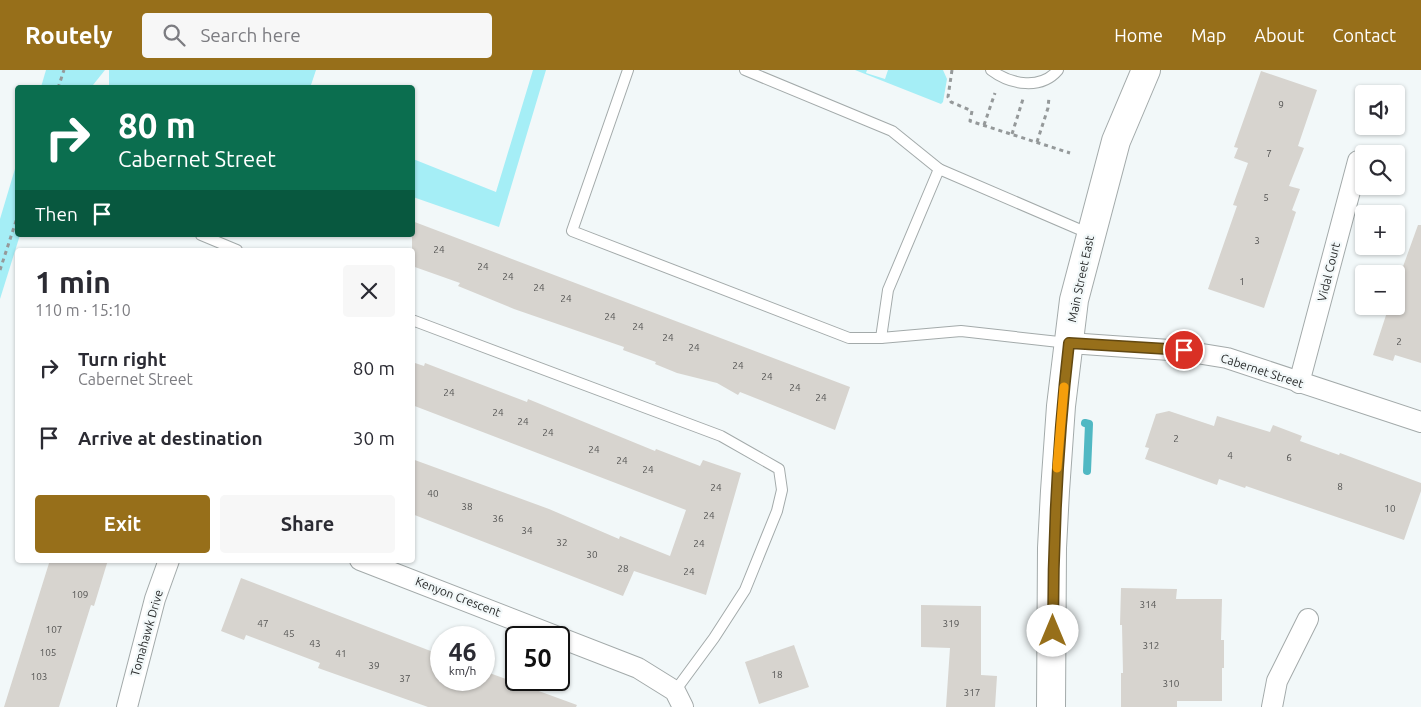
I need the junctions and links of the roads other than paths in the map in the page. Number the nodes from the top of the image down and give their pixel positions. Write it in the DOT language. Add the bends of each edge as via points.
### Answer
graph roads {
  1 [pos="628,70"];
  2 [pos="745,70"];
  3 [pos="992,70"];
  4 [pos="1058,70"];
  5 [pos="1146,70"];
  6 [pos="939,169"];
  7 [pos="1355,172"];
  8 [pos="1090,234"];
  9 [pos="206,237"];
  10 [pos="232,248"];
  11 [pos="415,321"];
  12 [pos="881,338"];
  13 [pos="1069,343"];
  14 [pos="1300,383"];
  15 [pos="1421,422"];
  16 [pos="168,563"];
  17 [pos="368,563"];
  18 [pos="1308,619"];
  19 [pos="679,699"];
  20 [pos="127,707"];
  21 [pos="1051,707"];
  22 [pos="1272,707"];
  1 -- 12 [label="lane" via="572,231 849,338"];
  2 -- 6 [label="lane" via="892,131"];
  3 -- 4 [label="lane" via="1001,77 1024,84 1050,79"];
  5 -- 8 [label="main road, Main Street East" via="1116,141"];
  6 -- 8 [label="lane"];
  6 -- 12 [label="lane" via="888,290"];
  7 -- 14 [label="street, Vidal Court"];
  8 -- 13 [label="main road, Main Street East" via="1074,300"];
  9 -- 10 [label="lane"];
  11 -- 19 [label="lane" via="721,436 779,469 782,490 777,511 745,590"];
  12 -- 13 [label="lane" via="960,331"];
  13 -- 14 [label="street, Cabernet Street" via="1184,350 1227,358"];
  13 -- 21 [label="main road, Main Street East" via="1053,529"];
  14 -- 15 [label="street, Cabernet Street"];
  16 -- 20 [label="street, Tomahawk Drive" via="155,599"];
  17 -- 19 [label="street, Kenyon Crescent" via="638,668"];
  18 -- 22 [label="street" via="1277,681"];
}
